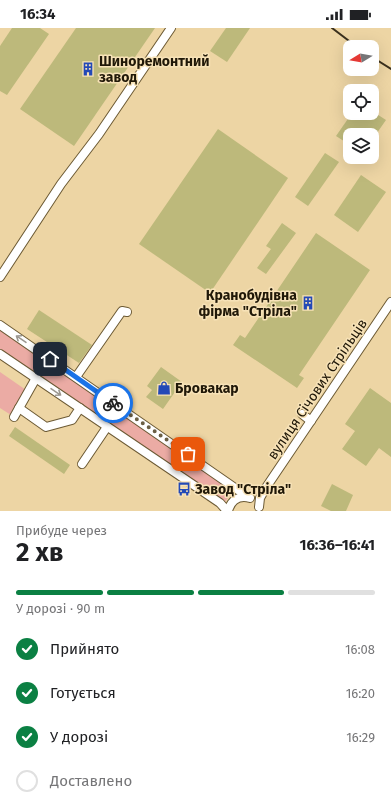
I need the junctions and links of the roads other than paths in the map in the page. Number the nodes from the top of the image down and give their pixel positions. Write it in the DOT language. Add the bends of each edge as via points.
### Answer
graph roads {
  1 [pos="171,28"];
  2 [pos="0,277"];
  3 [pos="391,302"];
  4 [pos="127,312"];
  5 [pos="0,325"];
  6 [pos="0,354"];
  7 [pos="76,377"];
  8 [pos="36,378"];
  9 [pos="19,408"];
  10 [pos="80,408"];
  11 [pos="302,414"];
  12 [pos="14,417"];
  13 [pos="311,422"];
  14 [pos="107,427"];
  15 [pos="82,464"];
  16 [pos="265,490"];
  17 [pos="246,496"];
  18 [pos="217,502"];
  19 [pos="259,509"];
  20 [pos="222,511"];
  21 [pos="228,511"];
  1 -- 2 [label="street" via="99,134 61,184"];
  3 -- 13 [label="street, вулиця Січових Стрільців"];
  4 -- 7 [label="street" via="122,311"];
  7 -- 5 [label="street, one-way"];
  6 -- 8 [label="street"];
  7 -- 17 [label="street"];
  8 -- 9 [label="street"];
  8 -- 10 [label="street, one-way"];
  9 -- 10 [label="street" via="46,427 72,420"];
  9 -- 12 [label="street"];
  10 -- 14 [label="street"];
  11 -- 13 [label="street"];
  13 -- 16 [label="street, вулиця Січових Стрільців"];
  14 -- 15 [label="street"];
  14 -- 18 [label="street"];
  16 -- 17 [label="street"];
  16 -- 19 [label="street, вулиця Січових Стрільців" via="260,498"];
  17 -- 19 [label="street" via="256,503"];
  17 -- 21 [label="street" via="235,499"];
  18 -- 20 [label="street"];
  18 -- 21 [label="street"];
}
